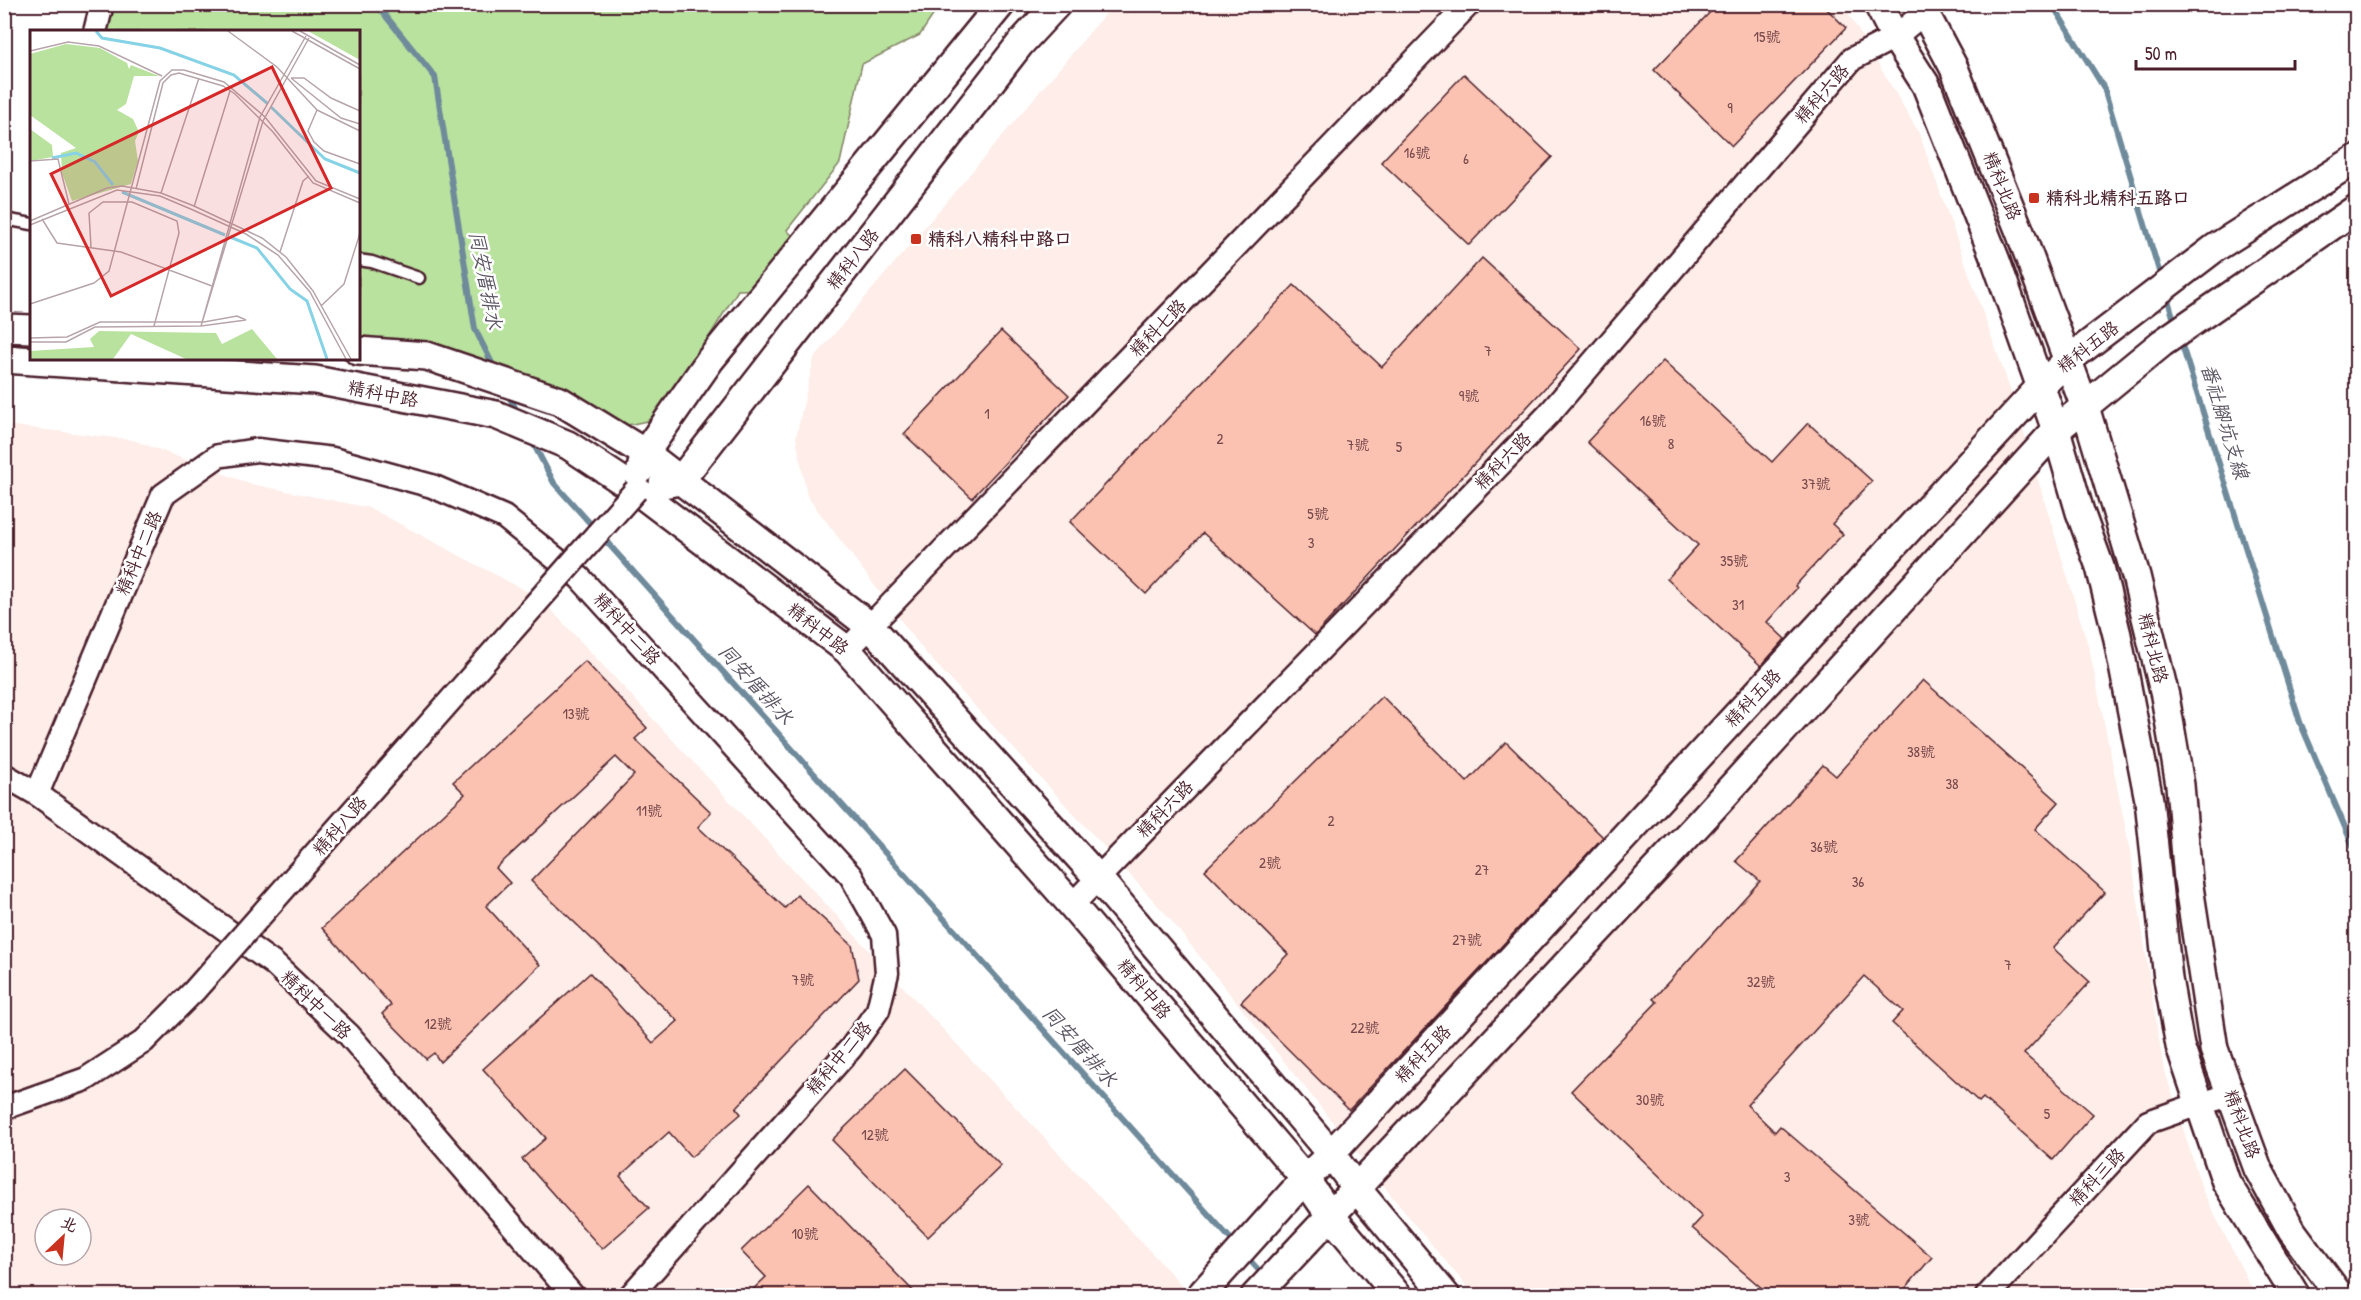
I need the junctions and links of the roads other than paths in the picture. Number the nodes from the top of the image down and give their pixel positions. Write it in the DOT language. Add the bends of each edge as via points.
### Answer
graph roads {
  1 [pos="102,4"];
  2 [pos="1001,4"];
  3 [pos="1056,4"];
  4 [pos="1469,4"];
  5 [pos="1878,4"];
  6 [pos="1923,8"];
  7 [pos="96,30"];
  8 [pos="1895,37"];
  9 [pos="2356,159"];
  10 [pos="2356,209"];
  11 [pos="4,219"];
  12 [pos="30,224"];
  13 [pos="360,260"];
  14 [pos="419,278"];
  15 [pos="4,328"];
  16 [pos="30,329"];
  17 [pos="360,351"];
  18 [pos="4,359"];
  19 [pos="2068,360"];
  20 [pos="2042,386"];
  21 [pos="2085,407"];
  22 [pos="2056,430"];
  23 [pos="645,453"];
  24 [pos="680,481"];
  25 [pos="636,490"];
  26 [pos="871,627"];
  27 [pos="847,650"];
  28 [pos="4,775"];
  29 [pos="37,794"];
  30 [pos="1098,878"];
  31 [pos="1072,905"];
  32 [pos="2231,1095"];
  33 [pos="2199,1104"];
  34 [pos="4,1108"];
  35 [pos="1331,1154"];
  36 [pos="1305,1179"];
  37 [pos="1357,1189"];
  38 [pos="1330,1215"];
  39 [pos="573,1296"];
  40 [pos="630,1296"];
  41 [pos="1200,1296"];
  42 [pos="1255,1296"];
  43 [pos="1398,1296"];
  44 [pos="1446,1296"];
  45 [pos="1987,1296"];
  46 [pos="2296,1296"];
  47 [pos="2340,1296"];
  1 -- 7 [label="street"];
  2 -- 23 [label="street, 精科八路" via="710,360"];
  3 -- 24 [label="street, 精科八路" via="1020,44"];
  4 -- 26 [label="street, 精科七路"];
  5 -- 8 [label="street, 精科北路"];
  6 -- 8 [label="street, 精科六路"];
  6 -- 19 [label="street, 精科北路" via="1954,68"];
  8 -- 20 [label="street, 精科北路" via="1926,85"];
  8 -- 30 [label="street, 精科六路" via="1852,59 1548,415"];
  9 -- 19 [label="street, 精科五路" via="2215,248"];
  10 -- 21 [label="street" via="2162,343"];
  11 -- 12 [label="lane"];
  13 -- 14 [label="lane"];
  15 -- 16 [label="street"];
  17 -- 23 [label="street, 精科中路" via="427,356 560,401"];
  18 -- 25 [label="street, 精科中路" via="315,380 496,415 568,445"];
  19 -- 20 [label="street, 精科五路"];
  19 -- 21 [label="street, 精科北路"];
  20 -- 22 [label="street, 精科北路"];
  20 -- 35 [label="street, 精科五路"];
  21 -- 22 [label="street"];
  21 -- 32 [label="street, 精科北路" via="2136,576 2165,696 2214,1049"];
  22 -- 33 [label="street, 精科北路" via="2100,567 2117,635 2149,800 2168,979 2180,1046"];
  22 -- 37 [label="street" via="1700,822"];
  23 -- 24 [label="street, 精科中路"];
  23 -- 25 [label="street, 精科八路"];
  24 -- 25 [label="street"];
  24 -- 26 [label="street, 精科中路"];
  25 -- 27 [label="street, 精科中路"];
  25 -- 34 [label="street, 精科八路, bridge" via="194,991 143,1042 86,1079"];
  26 -- 27 [label="street, 精科七路"];
  26 -- 30 [label="street, 精科中路"];
  27 -- 31 [label="street, 精科中路"];
  28 -- 29 [label="street, 精科中一路"];
  29 -- 39 [label="street, 精科中一路" via="274,964 349,1035"];
  29 -- 40 [label="street, 精科中二路" via="163,495 218,456 257,450 333,459 432,486 504,517 580,578 850,876 884,934 887,973 878,1010 851,1048"];
  30 -- 31 [label="street, 精科六路"];
  30 -- 35 [label="street, 精科中路"];
  31 -- 36 [label="street, 精科中路"];
  32 -- 33 [label="street, 精科三路"];
  32 -- 47 [label="street, 精科北路" via="2258,1169 2292,1231"];
  33 -- 45 [label="street, 精科三路" via="2148,1122"];
  33 -- 46 [label="street, 精科北路" via="2226,1182"];
  35 -- 36 [label="street, 精科五路"];
  35 -- 37 [label="street, 精科中路"];
  36 -- 38 [label="street, 精科中路"];
  36 -- 41 [label="street, 精科五路"];
  37 -- 38 [label="street"];
  37 -- 44 [label="street, 精科中路"];
  38 -- 42 [label="street"];
  38 -- 43 [label="street, 精科中路"];
}
